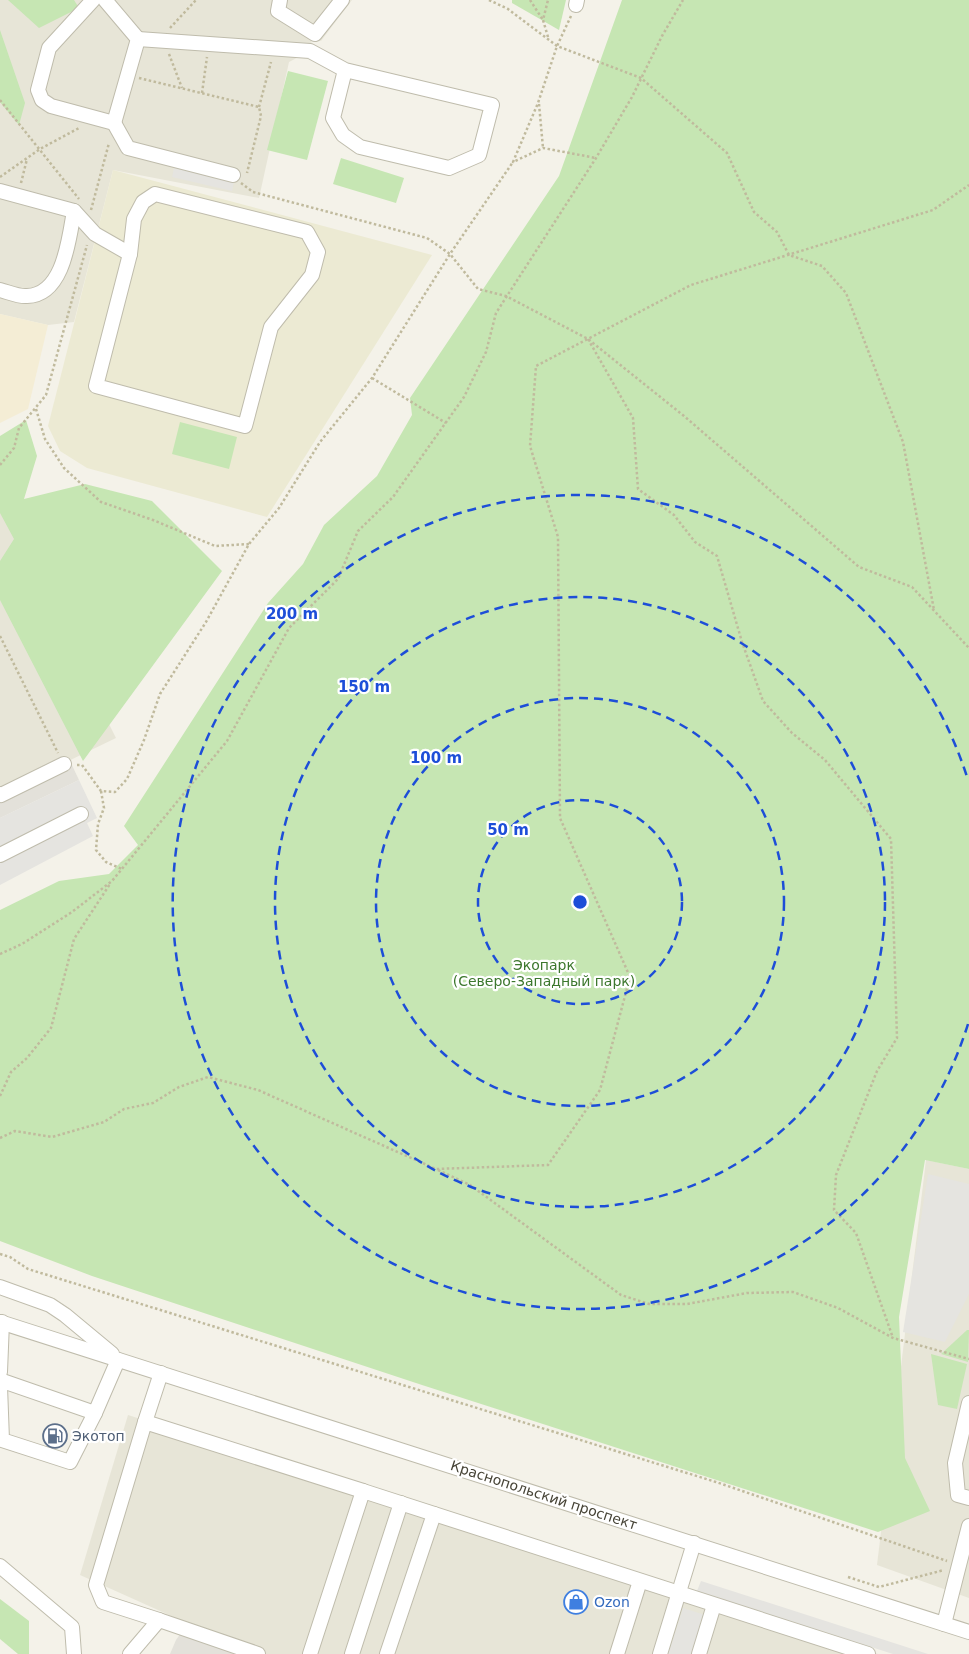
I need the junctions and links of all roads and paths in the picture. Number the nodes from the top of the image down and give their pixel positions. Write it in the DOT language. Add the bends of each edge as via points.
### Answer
graph roads {
  1 [pos="93,0"];
  2 [pos="196,0"];
  3 [pos="280,0"];
  4 [pos="342,0"];
  5 [pos="490,0"];
  6 [pos="530,0"];
  7 [pos="548,0"];
  8 [pos="683,0"];
  9 [pos="110,2"];
  10 [pos="576,2"];
  11 [pos="543,20"];
  12 [pos="548,39"];
  13 [pos="138,40"];
  14 [pos="162,40"];
  15 [pos="210,43"];
  16 [pos="557,46"];
  17 [pos="345,70"];
  18 [pos="127,76"];
  19 [pos="641,78"];
  20 [pos="182,88"];
  21 [pos="202,93"];
  22 [pos="0,100"];
  23 [pos="538,103"];
  24 [pos="98,118"];
  25 [pos="114,123"];
  26 [pos="543,148"];
  27 [pos="40,149"];
  28 [pos="28,158"];
  29 [pos="596,158"];
  30 [pos="513,162"];
  31 [pos="233,175"];
  32 [pos="0,177"];
  33 [pos="969,185"];
  34 [pos="244,186"];
  35 [pos="0,192"];
  36 [pos="17,196"];
  37 [pos="79,206"];
  38 [pos="90,229"];
  39 [pos="130,254"];
  40 [pos="450,254"];
  41 [pos="789,255"];
  42 [pos="0,290"];
  43 [pos="506,296"];
  44 [pos="588,339"];
  45 [pos="372,378"];
  46 [pos="36,409"];
  47 [pos="446,423"];
  48 [pos="0,465"];
  49 [pos="249,544"];
  50 [pos="934,611"];
  51 [pos="0,636"];
  52 [pos="969,648"];
  53 [pos="64,764"];
  54 [pos="101,791"];
  55 [pos="0,795"];
  56 [pos="81,814"];
  57 [pos="0,855"];
  58 [pos="122,869"];
  59 [pos="112,881"];
  60 [pos="0,954"];
  61 [pos="0,1096"];
  62 [pos="0,1138"];
  63 [pos="436,1169"];
  64 [pos="0,1254"];
  65 [pos="0,1287"];
  66 [pos="1,1322"];
  67 [pos="893,1338"];
  68 [pos="969,1359"];
  69 [pos="118,1360"];
  70 [pos="0,1372"];
  71 [pos="160,1373"];
  72 [pos="0,1380"];
  73 [pos="0,1386"];
  74 [pos="969,1403"];
  75 [pos="94,1413"];
  76 [pos="145,1422"];
  77 [pos="363,1491"];
  78 [pos="969,1498"];
  79 [pos="401,1503"];
  80 [pos="434,1514"];
  81 [pos="969,1526"];
  82 [pos="694,1543"];
  83 [pos="963,1564"];
  84 [pos="0,1566"];
  85 [pos="848,1577"];
  86 [pos="640,1581"];
  87 [pos="680,1594"];
  88 [pos="714,1605"];
  89 [pos="159,1620"];
  90 [pos="944,1624"];
  91 [pos="969,1632"];
  92 [pos="184,1635"];
  93 [pos="74,1654"];
  94 [pos="130,1654"];
  95 [pos="221,1654"];
  96 [pos="258,1654"];
  97 [pos="310,1654"];
  98 [pos="352,1654"];
  99 [pos="387,1654"];
  100 [pos="617,1654"];
  101 [pos="660,1654"];
  102 [pos="699,1654"];
  103 [pos="868,1654"];
  1 -- 24 [label="street" via="49,48 38,90 42,100 51,106"];
  2 -- 14 [label="path"];
  3 -- 4 [label="street" via="278,11 316,34"];
  5 -- 12 [label="path" via="508,9"];
  6 -- 11 [label="path"];
  7 -- 11 [label="path"];
  8 -- 19 [label="path"];
  9 -- 13 [label="street"];
  10 -- 16 [label="path"];
  11 -- 12 [label="path"];
  12 -- 16 [label="path"];
  13 -- 14 [label="street"];
  13 -- 18 [label="street"];
  14 -- 15 [label="street"];
  14 -- 20 [label="path"];
  15 -- 17 [label="street" via="310,50"];
  15 -- 21 [label="path"];
  16 -- 19 [label="path"];
  16 -- 23 [label="path"];
  17 -- 17 [label="street" via="333,118 343,135 360,147 449,168 479,155 492,106"];
  18 -- 20 [label="path"];
  18 -- 25 [label="street"];
  19 -- 29 [label="path"];
  19 -- 41 [label="path" via="728,153 754,212 777,232"];
  20 -- 21 [label="path"];
  21 -- 34 [label="path" via="260,107 261,116"];
  22 -- 27 [label="path"];
  23 -- 26 [label="path"];
  23 -- 30 [label="path"];
  24 -- 25 [label="street"];
  24 -- 27 [label="path"];
  25 -- 31 [label="street" via="128,148"];
  25 -- 37 [label="path" via="90,214"];
  26 -- 29 [label="path"];
  26 -- 30 [label="path"];
  27 -- 28 [label="path"];
  27 -- 37 [label="path"];
  28 -- 32 [label="path"];
  28 -- 36 [label="path"];
  29 -- 43 [label="path"];
  30 -- 40 [label="path"];
  31 -- 34 [label="path"];
  33 -- 41 [label="path" via="933,210"];
  34 -- 40 [label="path" via="253,192 427,238"];
  35 -- 36 [label="street"];
  36 -- 37 [label="street"];
  37 -- 38 [label="street"];
  37 -- 42 [label="street" via="63,264 54,281 41,293 26,297"];
  38 -- 39 [label="street"];
  38 -- 46 [label="path" via="46,395"];
  39 -- 39 [label="street" via="134,220 143,202 155,194 306,232 318,252 312,275 271,327 245,426 96,386"];
  40 -- 43 [label="path" via="478,289"];
  40 -- 45 [label="path"];
  41 -- 44 [label="path" via="691,285"];
  41 -- 50 [label="path" via="822,266 846,293 904,442"];
  43 -- 44 [label="path"];
  43 -- 47 [label="path" via="496,312 486,352 464,398"];
  44 -- 50 [label="path" via="684,416 859,567 912,587"];
  44 -- 63 [label="path" via="536,366 530,446 558,537 560,818 630,977 600,1090 548,1165"];
  44 -- 67 [label="path" via="633,418 638,489 674,514 695,542 717,556 763,701 792,733 825,760 891,839 897,1038 877,1071 836,1175 834,1210 856,1233"];
  45 -- 47 [label="path"];
  45 -- 49 [label="path" via="320,442 279,508"];
  46 -- 48 [label="path" via="19,428 14,448"];
  46 -- 49 [label="path" via="45,439 64,468 101,502 215,546"];
  47 -- 58 [label="path" via="393,496 358,532 338,579 289,628 227,741"];
  49 -- 54 [label="path" via="206,622 160,694 127,780 115,792"];
  50 -- 52 [label="path"];
  51 -- 53 [label="path"];
  53 -- 54 [label="path" via="82,765"];
  53 -- 55 [label="street"];
  54 -- 58 [label="path" via="104,808 98,824 96,850 106,862"];
  56 -- 57 [label="street"];
  58 -- 59 [label="path"];
  59 -- 60 [label="path" via="72,912"];
  59 -- 61 [label="path" via="74,939 51,1028 11,1072"];
  62 -- 63 [label="path" via="15,1131 52,1137 104,1122 124,1109 153,1103 208,1077 258,1090"];
  63 -- 67 [label="path" via="470,1186 620,1295 649,1304 687,1304 747,1294 793,1292 838,1308"];
  64 -- 83 [label="path" via="28,1269 716,1482"];
  65 -- 69 [label="street" via="50,1305"];
  66 -- 69 [label="street, Краснопольский проспект"];
  66 -- 70 [label="street"];
  67 -- 68 [label="path"];
  69 -- 71 [label="street, Краснопольский проспект"];
  69 -- 75 [label="street"];
  71 -- 76 [label="street"];
  71 -- 82 [label="street, Краснопольский проспект"];
  72 -- 75 [label="street"];
  73 -- 75 [label="street" via="2,1440 70,1462"];
  74 -- 78 [label="street" via="955,1463 958,1495"];
  76 -- 77 [label="street"];
  76 -- 89 [label="street" via="96,1585 103,1602"];
  77 -- 79 [label="street"];
  77 -- 97 [label="street"];
  79 -- 80 [label="street"];
  79 -- 98 [label="street"];
  80 -- 86 [label="street"];
  80 -- 99 [label="street"];
  81 -- 83 [label="street"];
  82 -- 87 [label="street"];
  82 -- 90 [label="street, Краснопольский проспект"];
  83 -- 85 [label="path" via="879,1587"];
  83 -- 90 [label="street"];
  84 -- 93 [label="street" via="72,1627"];
  86 -- 87 [label="street"];
  86 -- 100 [label="street"];
  87 -- 88 [label="street"];
  87 -- 101 [label="street"];
  88 -- 102 [label="street"];
  88 -- 103 [label="street"];
  89 -- 94 [label="street"];
  89 -- 96 [label="street"];
  90 -- 91 [label="street, Краснопольский проспект"];
  92 -- 95 [label="street"];
}
